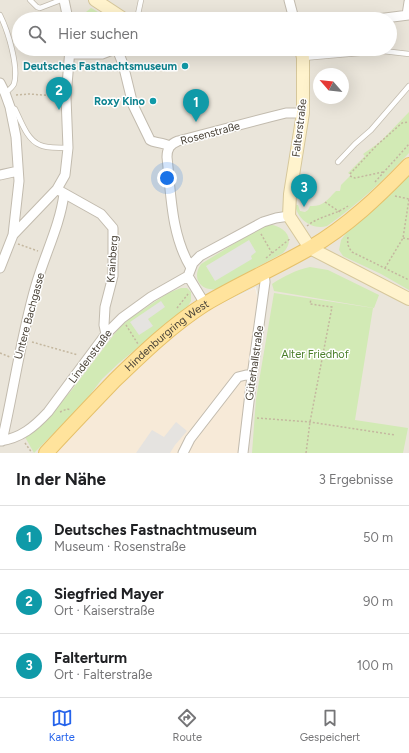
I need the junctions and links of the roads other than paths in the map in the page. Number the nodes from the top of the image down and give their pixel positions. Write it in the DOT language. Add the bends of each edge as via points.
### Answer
graph roads {
  1 [pos="30,0"];
  2 [pos="62,0"];
  3 [pos="95,0"];
  4 [pos="141,0"];
  5 [pos="289,0"];
  6 [pos="409,2"];
  7 [pos="66,12"];
  8 [pos="113,12"];
  9 [pos="139,12"];
  10 [pos="292,12"];
  11 [pos="0,15"];
  12 [pos="408,15"];
  13 [pos="397,16"];
  14 [pos="397,53"];
  15 [pos="409,54"];
  16 [pos="12,55"];
  17 [pos="12,56"];
  18 [pos="70,56"];
  19 [pos="119,56"];
  20 [pos="302,56"];
  21 [pos="0,83"];
  22 [pos="409,86"];
  23 [pos="5,93"];
  24 [pos="10,106"];
  25 [pos="303,113"];
  26 [pos="170,146"];
  27 [pos="68,148"];
  28 [pos="338,162"];
  29 [pos="409,165"];
  30 [pos="18,171"];
  31 [pos="0,176"];
  32 [pos="61,191"];
  33 [pos="289,216"];
  34 [pos="12,238"];
  35 [pos="310,248"];
  36 [pos="0,268"];
  37 [pos="189,272"];
  38 [pos="264,273"];
  39 [pos="409,298"];
  40 [pos="205,304"];
  41 [pos="106,334"];
  42 [pos="252,376"];
  43 [pos="1,441"];
  44 [pos="46,453"];
  45 [pos="183,453"];
  46 [pos="243,453"];
  1 -- 2 [label="lane" via="40,8"];
  2 -- 7 [label="street"];
  3 -- 8 [label="street"];
  4 -- 9 [label="lane"];
  5 -- 10 [label="street"];
  6 -- 12 [label="street"];
  11 -- 16 [label="lane" via="7,31"];
  12 -- 13 [label="street"];
  14 -- 15 [label="lane"];
  17 -- 23 [label="lane" via="15,69 13,86"];
  18 -- 27 [label="street" via="66,97"];
  19 -- 26 [label="street" via="133,104 150,140"];
  20 -- 25 [label="street, Falterstraße"];
  21 -- 23 [label="street"];
  22 -- 28 [label="lane" via="371,130"];
  23 -- 24 [label="street"];
  24 -- 27 [label="lane" via="15,109 36,143"];
  24 -- 30 [label="street" via="16,137"];
  25 -- 26 [label="street, Rosenstraße" via="286,113 178,141"];
  25 -- 33 [label="street, Falterstraße"];
  26 -- 37 [label="street, Rosenstraße" via="167,157 173,216"];
  27 -- 32 [label="street"];
  29 -- 35 [label="main road, Hindenburgring West" via="347,223"];
  30 -- 31 [label="street"];
  30 -- 34 [label="street"];
  32 -- 34 [label="street"];
  32 -- 41 [label="street, Krainberg" via="100,214 113,228 113,276 105,307"];
  32 -- 43 [label="street, Untere Bachgasse" via="62,210 36,284 17,360 12,398"];
  33 -- 35 [label="street"];
  33 -- 37 [label="street, Lindenstraße" via="263,222 200,256"];
  34 -- 36 [label="street"];
  35 -- 38 [label="main road, Hindenburgring West"];
  35 -- 39 [label="street"];
  37 -- 40 [label="street"];
  37 -- 41 [label="street, Lindenstraße" via="122,318"];
  38 -- 40 [label="main road, Hindenburgring West"];
  38 -- 42 [label="street, Güterhallstraße" via="264,294"];
  40 -- 44 [label="main road, Hindenburgring West" via="143,352"];
  41 -- 43 [label="street, Lindenstraße" via="38,423 28,431"];
  42 -- 45 [label="street" via="238,377"];
  42 -- 46 [label="street, Güterhallstraße"];
}
